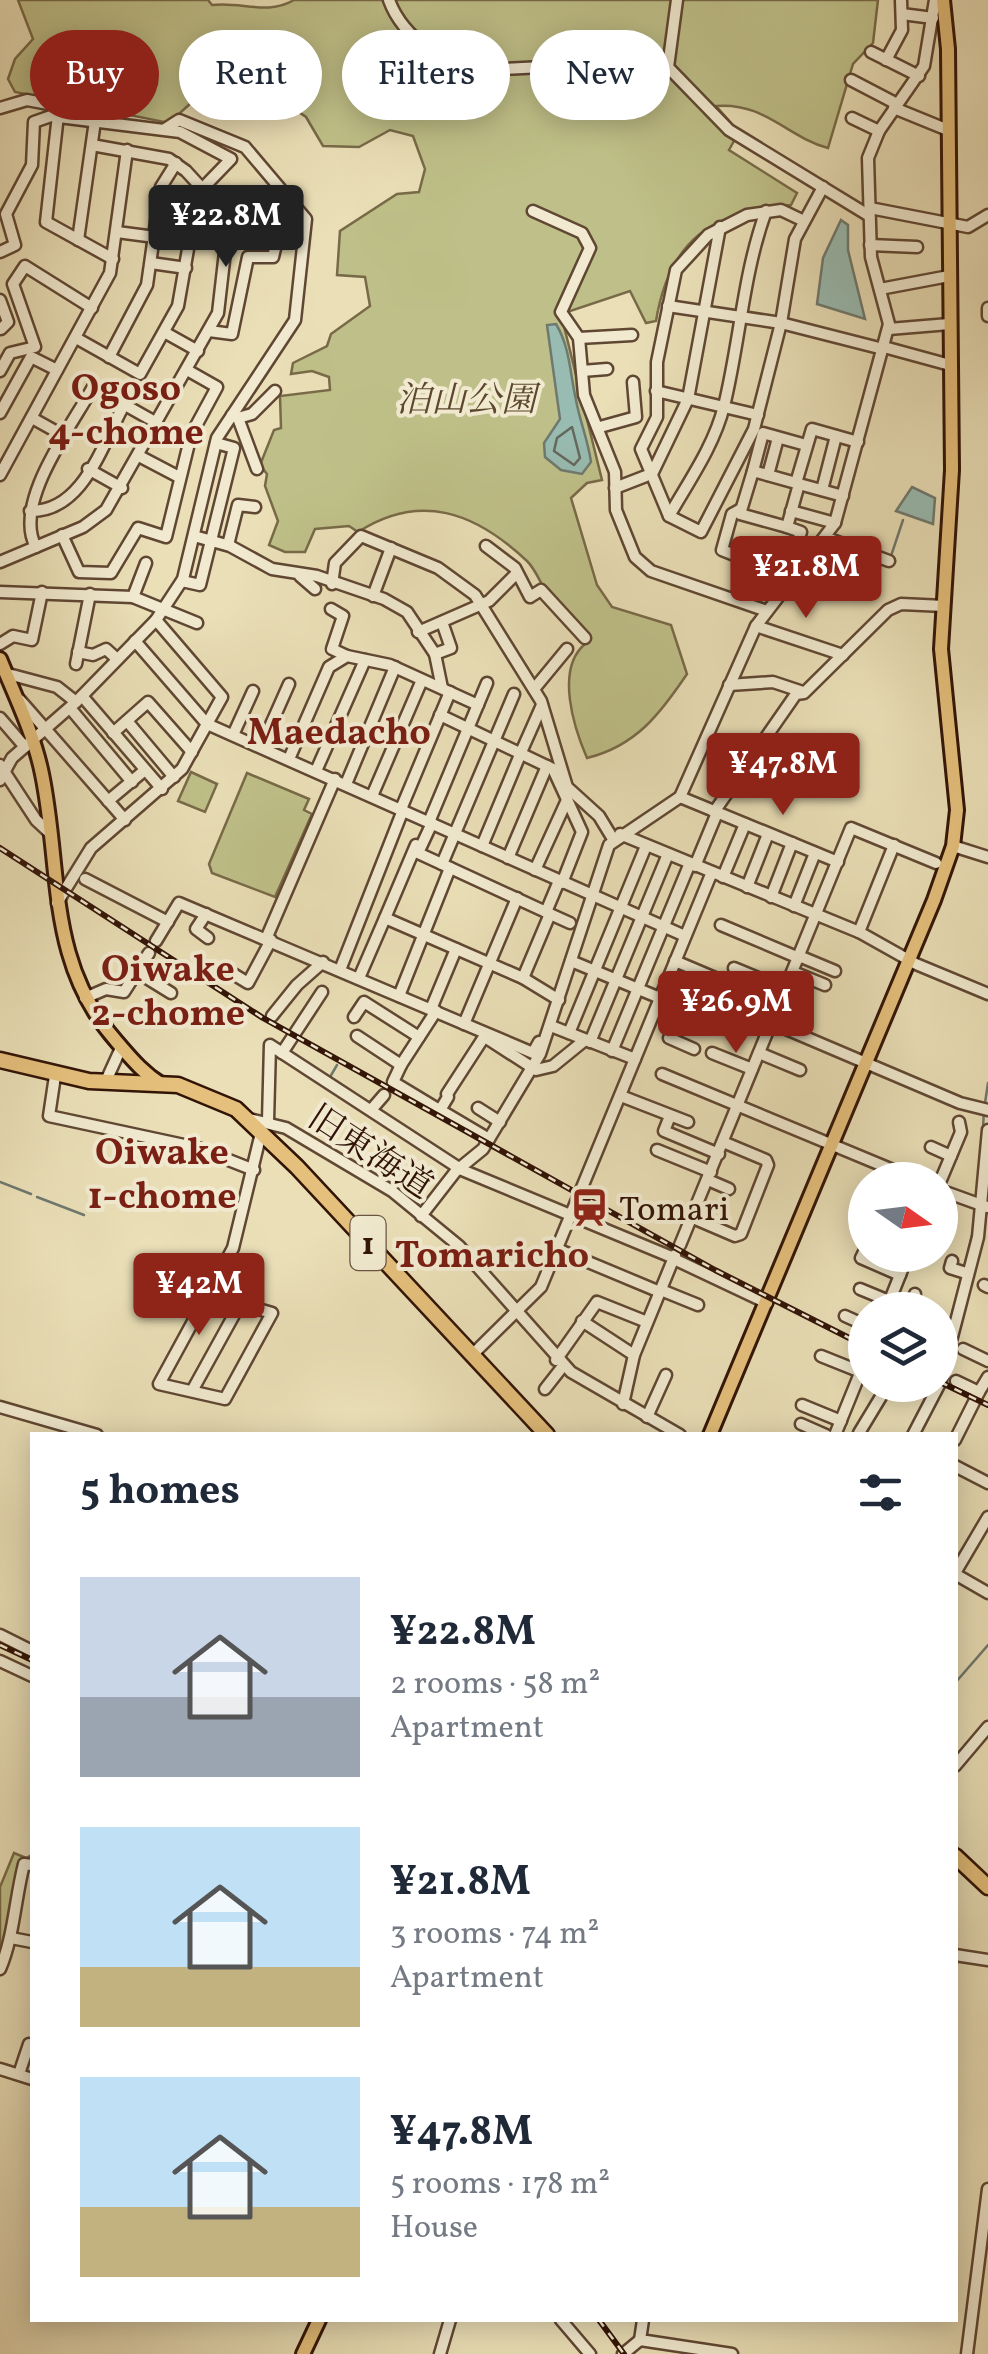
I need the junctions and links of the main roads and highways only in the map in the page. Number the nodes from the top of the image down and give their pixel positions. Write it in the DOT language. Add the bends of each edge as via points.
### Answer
graph roads {
  1 [pos="943,0"];
  2 [pos="0,659"];
  3 [pos="7,682"];
  4 [pos="0,1060"];
  5 [pos="162,1084"];
  6 [pos="544,1432"];
  7 [pos="711,1432"];
  8 [pos="958,1859"];
  9 [pos="988,1888"];
  10 [pos="318,2322"];
  11 [pos="304,2354"];
  1 -- 7 [label="main road" via="952,470 942,690 957,787 953,846"];
  2 -- 3 [label="main road"];
  3 -- 5 [label="main road" via="52,834 62,934 85,998 122,1048"];
  4 -- 5 [label="highway, 1" via="56,1076"];
  5 -- 6 [label="highway, 1" via="214,1097 264,1127"];
  8 -- 9 [label="highway"];
  10 -- 11 [label="main road"];
}
